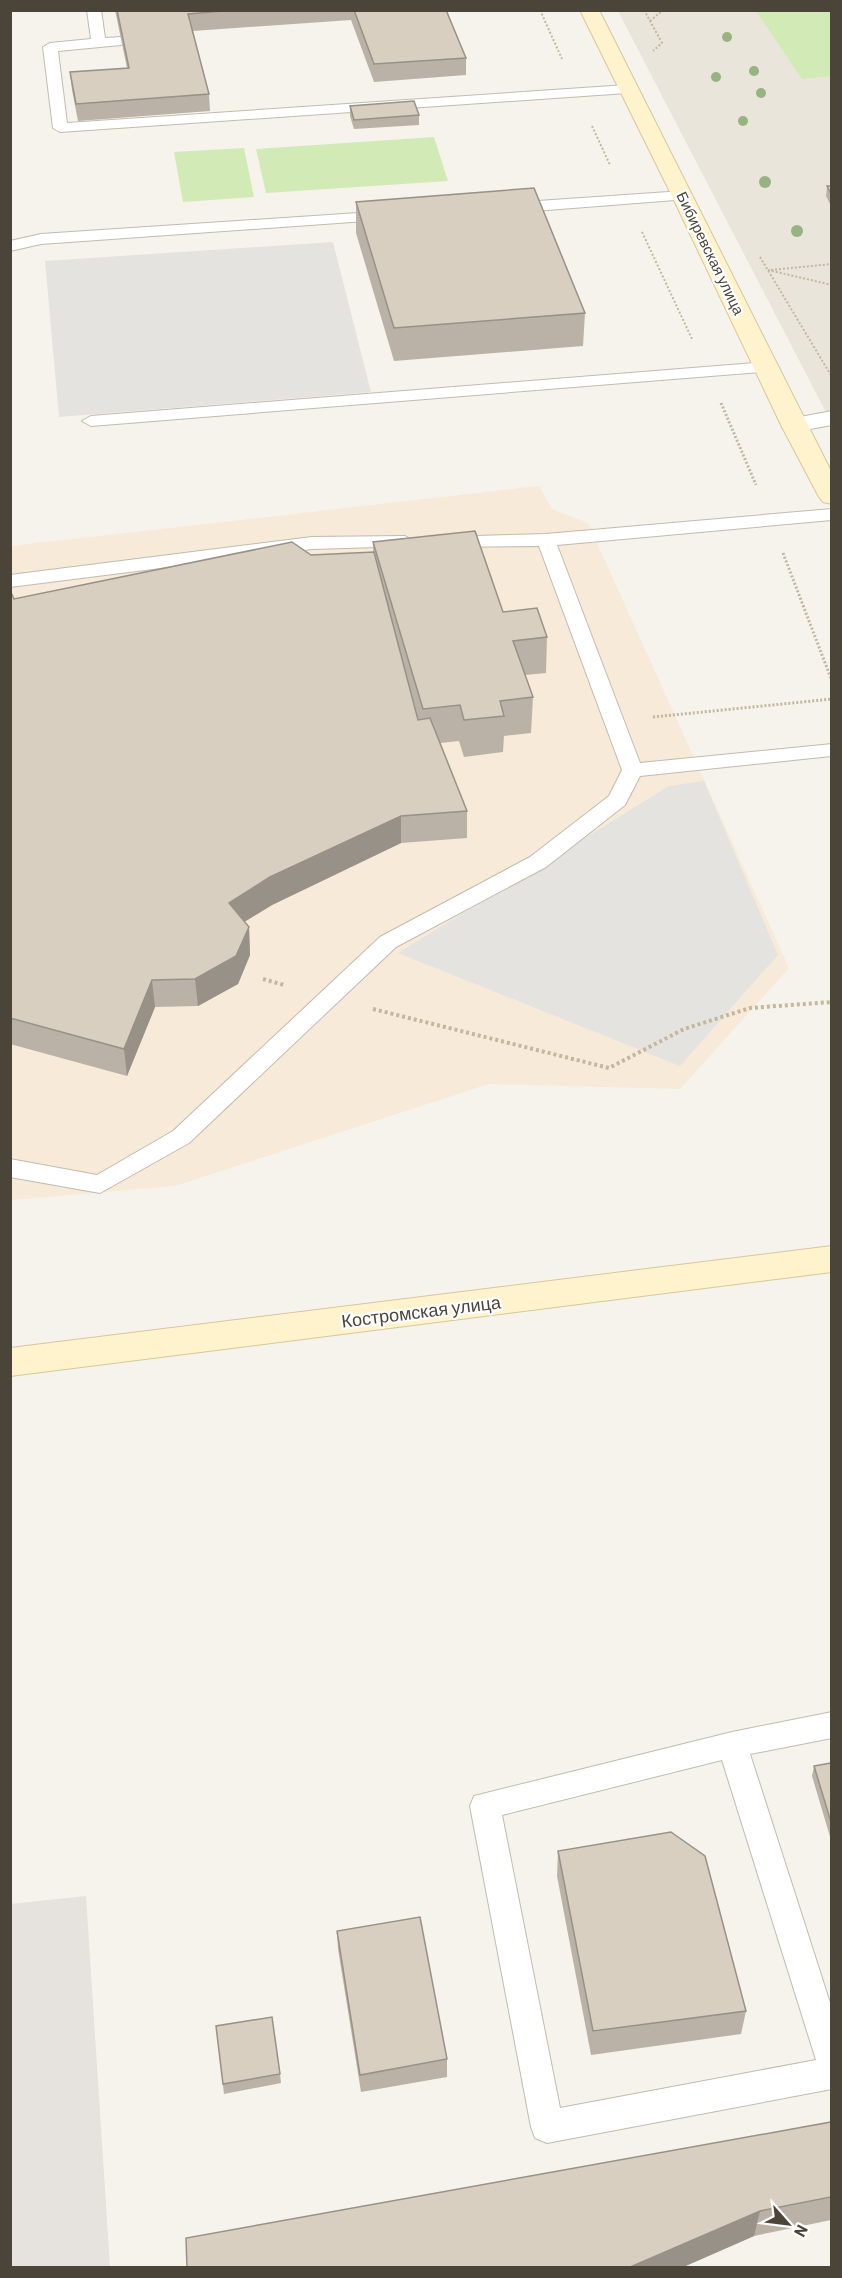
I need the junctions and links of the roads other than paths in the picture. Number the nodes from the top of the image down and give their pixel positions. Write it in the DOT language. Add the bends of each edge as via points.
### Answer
graph roads {
  1 [pos="94,10"];
  2 [pos="589,10"];
  3 [pos="121,41"];
  4 [pos="99,43"];
  5 [pos="627,89"];
  6 [pos="683,196"];
  7 [pos="495,209"];
  8 [pos="399,215"];
  9 [pos="10,246"];
  10 [pos="767,367"];
  11 [pos="831,418"];
  12 [pos="91,421"];
  13 [pos="793,425"];
  14 [pos="831,497"];
  15 [pos="831,514"];
  16 [pos="546,540"];
  17 [pos="10,580"];
  18 [pos="831,750"];
  19 [pos="632,770"];
  20 [pos="10,1168"];
  21 [pos="831,1258"];
  22 [pos="10,1362"];
  23 [pos="831,1725"];
  24 [pos="732,1745"];
  25 [pos="831,2061"];
  26 [pos="831,2073"];
  1 -- 4 [label="lane"];
  2 -- 5 [label="main road, Бибиревская улица"];
  3 -- 4 [label="lane"];
  4 -- 5 [label="lane" via="50,47 60,128"];
  5 -- 6 [label="main road, Бибиревская улица"];
  6 -- 7 [label="lane"];
  6 -- 10 [label="main road, Бибиревская улица"];
  8 -- 9 [label="lane" via="41,239"];
  10 -- 12 [label="lane"];
  10 -- 13 [label="main road, Бибиревская улица"];
  11 -- 13 [label="street"];
  13 -- 14 [label="main road, Бибиревская улица"];
  15 -- 16 [label="lane" via="686,519"];
  16 -- 17 [label="lane" via="312,543"];
  16 -- 19 [label="lane"];
  18 -- 19 [label="lane"];
  19 -- 20 [label="lane" via="618,800 538,862 388,942 181,1137 100,1184"];
  21 -- 22 [label="main road, Костромская улица"];
  23 -- 24 [label="lane"];
  24 -- 25 [label="lane"];
  24 -- 26 [label="lane" via="485,1806 547,2127"];
}
